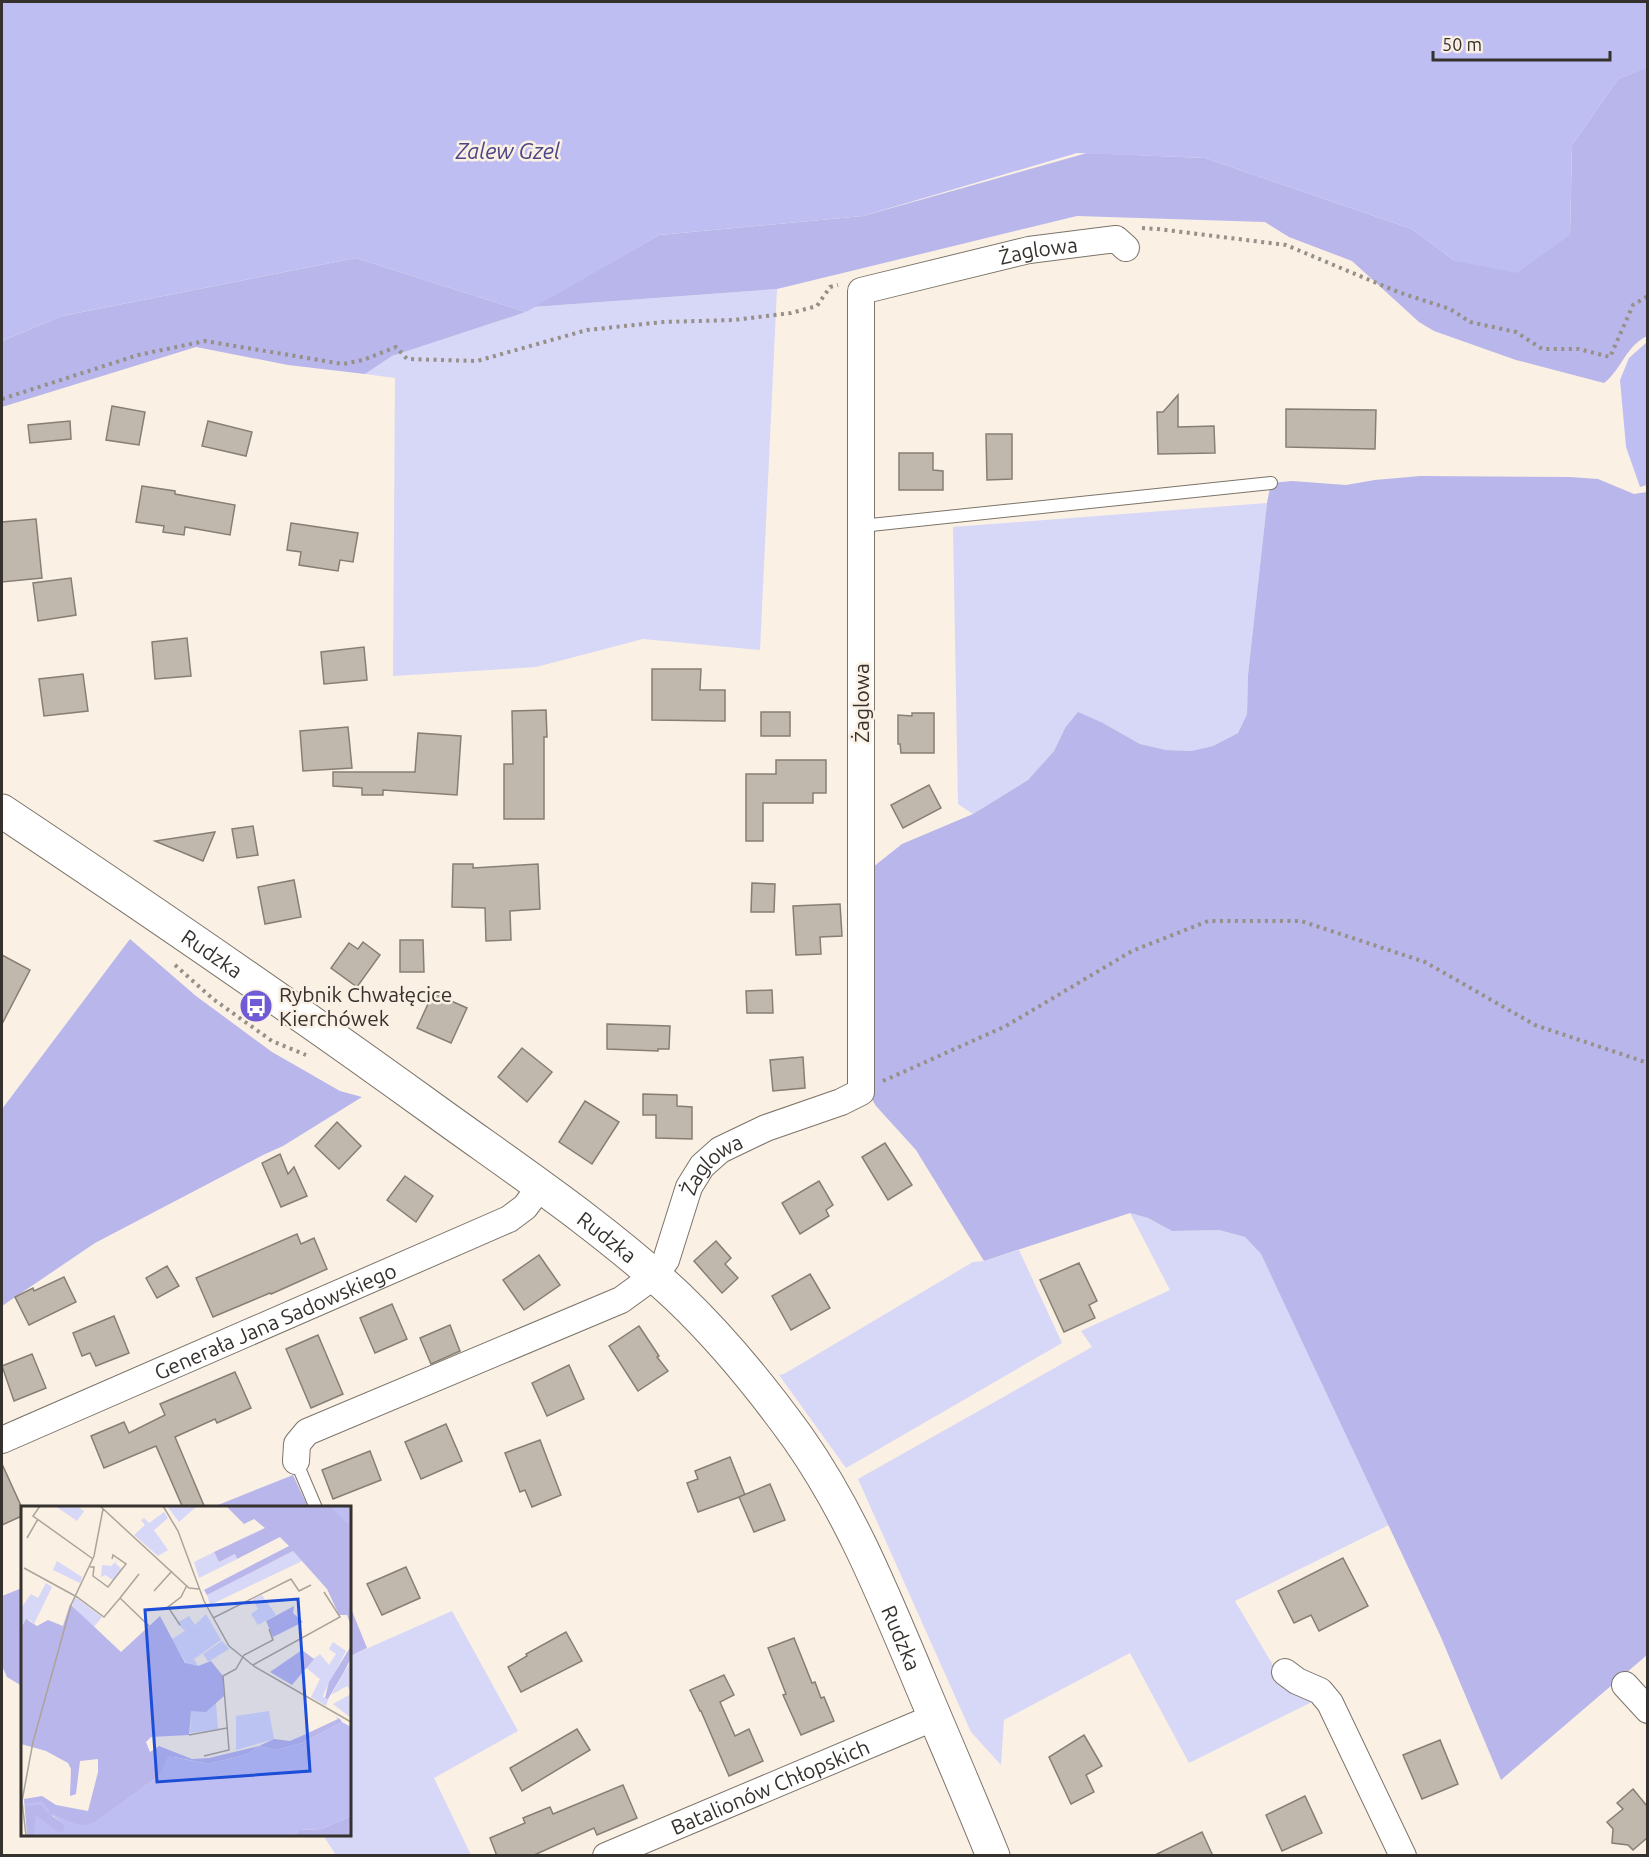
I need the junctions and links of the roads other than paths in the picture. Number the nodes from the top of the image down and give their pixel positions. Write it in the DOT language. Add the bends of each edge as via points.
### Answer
graph roads {
  1 [pos="1126,248"];
  2 [pos="1271,483"];
  3 [pos="861,526"];
  4 [pos="2,811"];
  5 [pos="540,1187"];
  6 [pos="654,1276"];
  7 [pos="2,1440"];
  8 [pos="296,1461"];
  9 [pos="315,1506"];
  10 [pos="1285,1672"];
  11 [pos="1626,1685"];
  12 [pos="1647,1710"];
  13 [pos="935,1717"];
  14 [pos="606,1856"];
  15 [pos="993,1856"];
  16 [pos="1403,1856"];
  1 -- 3 [label="street, Żaglowa" via="1116,239 1029,250 861,291"];
  2 -- 3 [label="lane"];
  3 -- 6 [label="street, Żaglowa" via="861,1092 720,1150 702,1166 689,1187 666,1260"];
  4 -- 5 [label="main road, Rudzka" via="270,992"];
  5 -- 6 [label="main road, Rudzka"];
  5 -- 7 [label="street, Generała Jana Sadowskiego" via="509,1220"];
  6 -- 8 [label="street" via="621,1300 307,1432 297,1444"];
  6 -- 13 [label="main road, Rudzka" via="744,1367 814,1462 868,1560"];
  8 -- 9 [label="lane"];
  10 -- 16 [label="street" via="1320,1691 1330,1703"];
  11 -- 12 [label="street"];
  13 -- 14 [label="street, Batalionów Chłopskich"];
  13 -- 15 [label="main road, Rudzka"];
}
